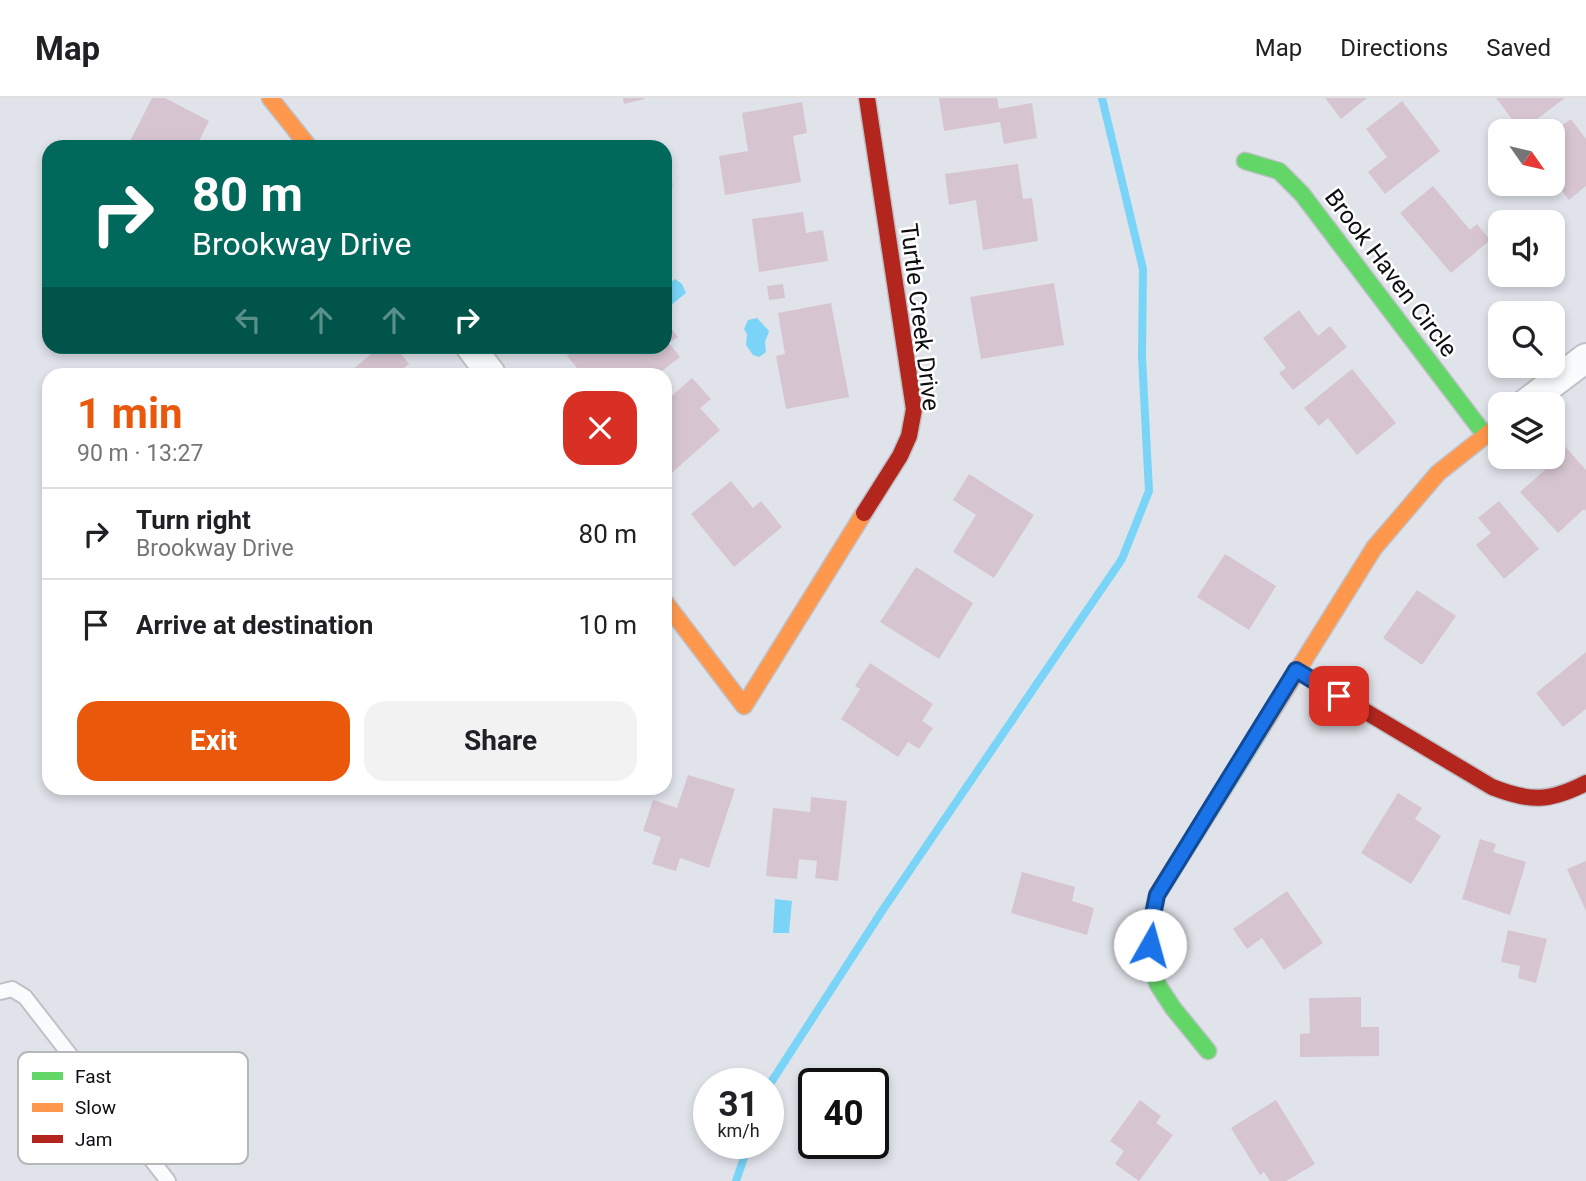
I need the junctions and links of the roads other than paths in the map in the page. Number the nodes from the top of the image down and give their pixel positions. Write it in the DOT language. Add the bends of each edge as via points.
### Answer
graph roads {
  1 [pos="270,98"];
  2 [pos="867,98"];
  3 [pos="303,140"];
  4 [pos="1245,161"];
  5 [pos="1586,358"];
  6 [pos="1541,392"];
  7 [pos="1488,433"];
  8 [pos="1485,435"];
  9 [pos="672,612"];
  10 [pos="1296,670"];
  11 [pos="1586,783"];
  12 [pos="0,992"];
  13 [pos="1208,1051"];
  14 [pos="67,1052"];
  15 [pos="155,1164"];
  16 [pos="168,1181"];
  1 -- 3 [label="street"];
  2 -- 9 [label="street, Turtle Creek Drive" via="914,409 909,436 744,706"];
  4 -- 8 [label="street, Brook Haven Circle" via="1279,171 1302,194"];
  5 -- 6 [label="street"];
  7 -- 8 [label="street"];
  8 -- 10 [label="street" via="1438,473 1374,548"];
  10 -- 11 [label="street" via="1518,798 1542,800"];
  10 -- 13 [label="street" via="1157,895 1149,960 1165,997"];
  12 -- 14 [label="lane" via="12,989 25,998"];
  15 -- 16 [label="lane"];
}
